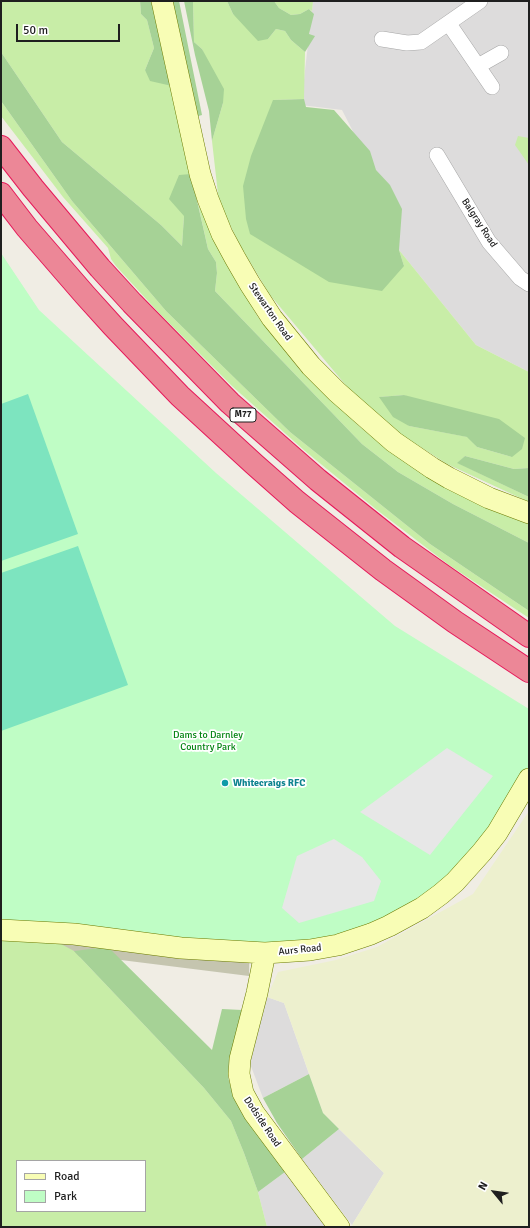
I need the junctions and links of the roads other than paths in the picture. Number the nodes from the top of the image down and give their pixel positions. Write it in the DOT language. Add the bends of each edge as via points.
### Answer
graph roads {
  1 [pos="162,1"];
  2 [pos="480,1"];
  3 [pos="449,24"];
  4 [pos="382,39"];
  5 [pos="501,53"];
  6 [pos="478,66"];
  7 [pos="492,87"];
  8 [pos="1,147"];
  9 [pos="437,155"];
  10 [pos="1,194"];
  11 [pos="529,284"];
  12 [pos="529,513"];
  13 [pos="529,636"];
  14 [pos="529,671"];
  15 [pos="529,779"];
  16 [pos="1,930"];
  17 [pos="265,954"];
  18 [pos="339,1227"];
  1 -- 12 [label="main road, Stewarton Road" via="208,199 222,234 272,318 311,366 394,442 455,481 489,498"];
  2 -- 3 [label="street"];
  3 -- 4 [label="street" via="421,42 407,43"];
  3 -- 6 [label="street"];
  5 -- 6 [label="street"];
  6 -- 7 [label="street"];
  8 -- 13 [label="highway, M77" via="105,274 230,403 318,480 402,547"];
  9 -- 11 [label="street, Balgray Road" via="489,242 520,278"];
  10 -- 14 [label="highway, M77" via="27,228 113,326 180,396 254,464 297,502 383,570"];
  15 -- 17 [label="main road, Aurs Road" via="482,852 455,882 422,908 383,929 338,945"];
  16 -- 17 [label="main road, Aurs Road" via="74,934 181,948"];
  17 -- 18 [label="main road, Dodside Road" via="240,1059 239,1074 243,1093 254,1113"];
}
